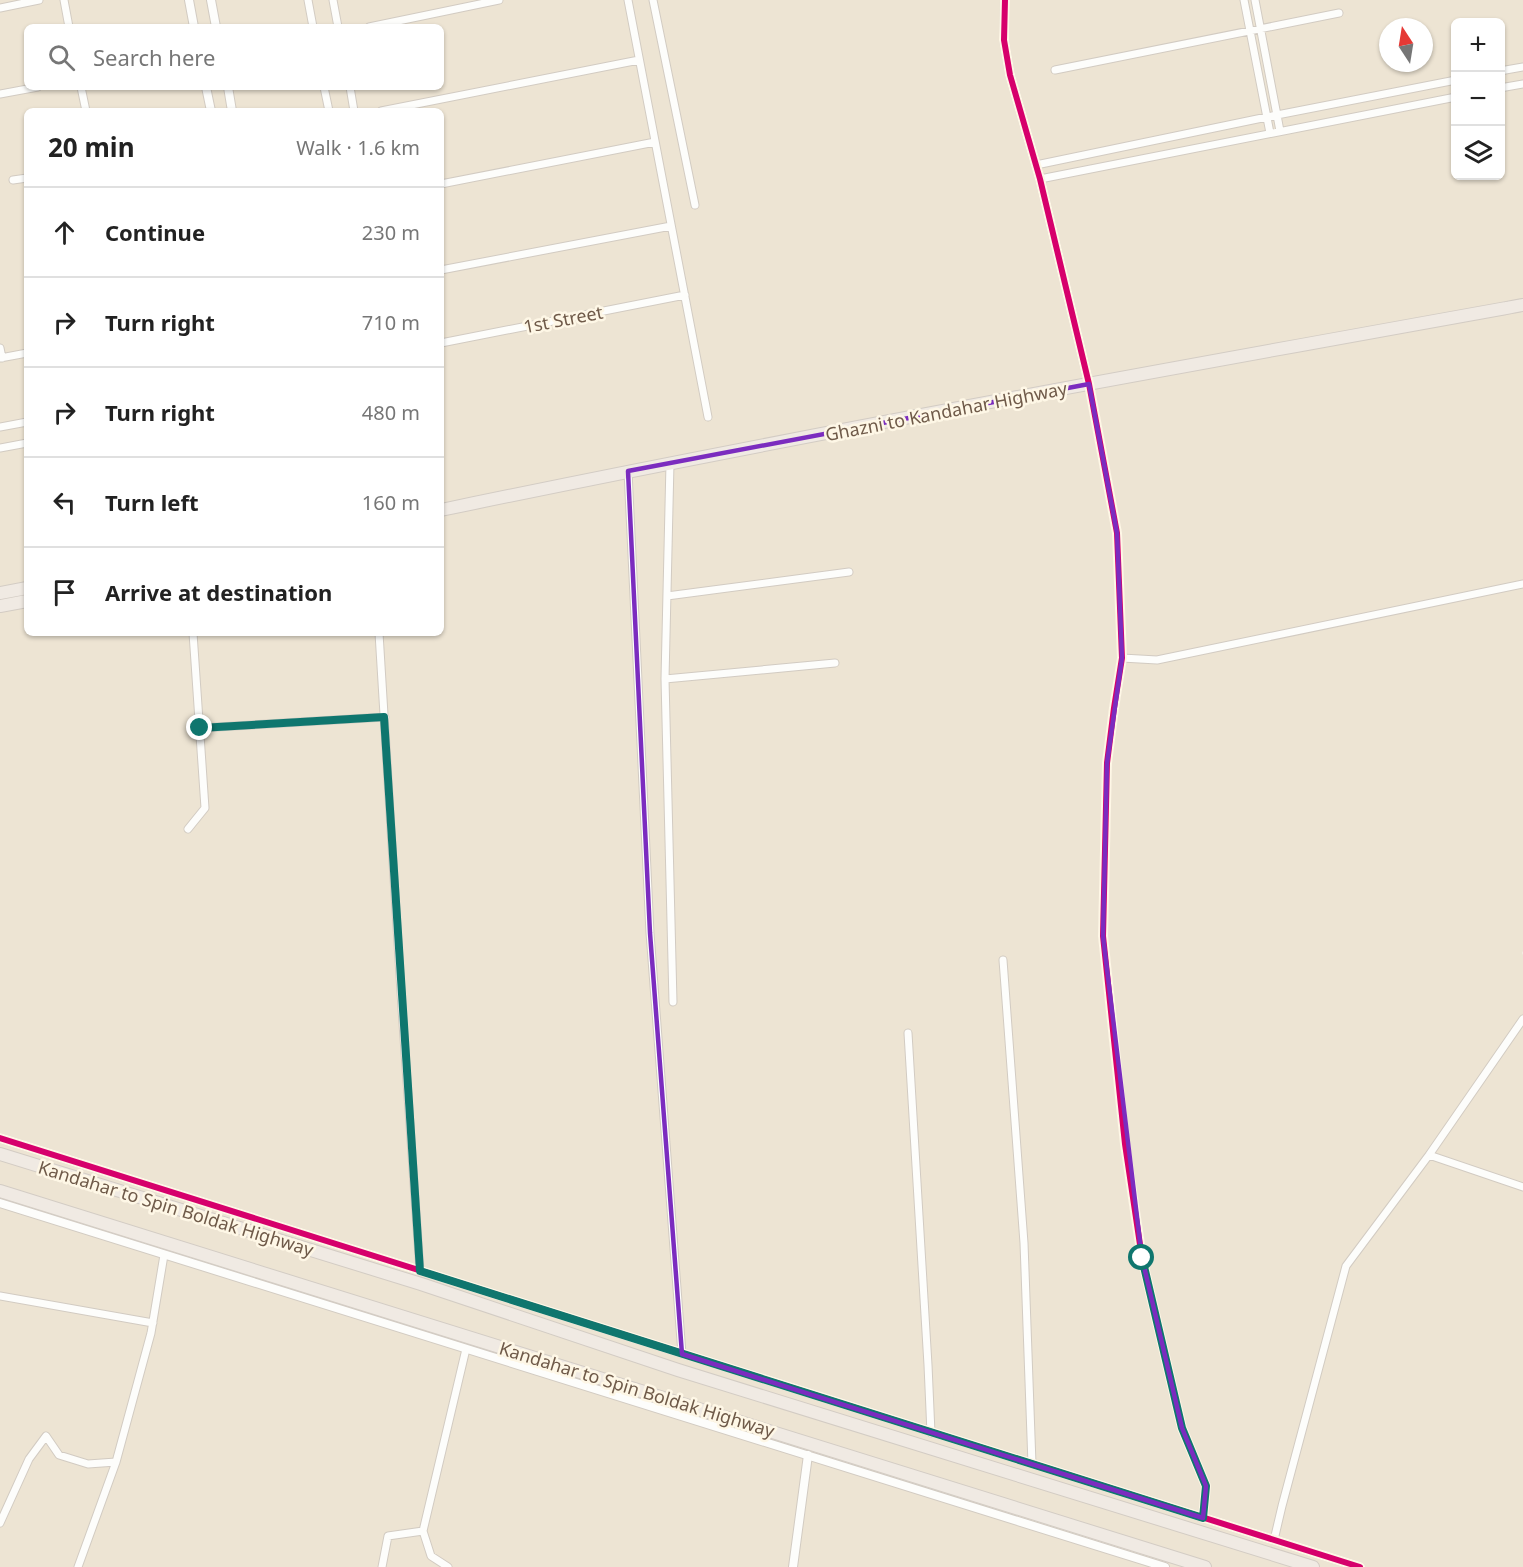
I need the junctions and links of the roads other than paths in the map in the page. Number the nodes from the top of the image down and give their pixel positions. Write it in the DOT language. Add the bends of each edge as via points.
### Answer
graph roads {
  1 [pos="39,0"];
  2 [pos="64,0"];
  3 [pos="189,0"];
  4 [pos="211,0"];
  5 [pos="308,0"];
  6 [pos="333,0"];
  7 [pos="499,0"];
  8 [pos="628,0"];
  9 [pos="652,0"];
  10 [pos="1005,0"];
  11 [pos="1244,0"];
  12 [pos="1255,0"];
  13 [pos="0,8"];
  14 [pos="1339,13"];
  15 [pos="68,24"];
  16 [pos="193,24"];
  17 [pos="215,24"];
  18 [pos="312,24"];
  19 [pos="337,24"];
  20 [pos="383,24"];
  21 [pos="1260,28"];
  22 [pos="1250,31"];
  23 [pos="639,60"];
  24 [pos="1523,67"];
  25 [pos="1055,70"];
  26 [pos="1505,70"];
  27 [pos="1451,81"];
  28 [pos="1523,84"];
  29 [pos="1505,87"];
  30 [pos="24,90"];
  31 [pos="82,90"];
  32 [pos="207,90"];
  33 [pos="228,90"];
  34 [pos="324,90"];
  35 [pos="350,90"];
  36 [pos="0,94"];
  37 [pos="1451,98"];
  38 [pos="85,108"];
  39 [pos="210,108"];
  40 [pos="232,108"];
  41 [pos="328,108"];
  42 [pos="354,108"];
  43 [pos="396,108"];
  44 [pos="1277,115"];
  45 [pos="1267,117"];
  46 [pos="1281,131"];
  47 [pos="1270,133"];
  48 [pos="655,142"];
  49 [pos="1036,165"];
  50 [pos="24,178"];
  51 [pos="1040,178"];
  52 [pos="14,180"];
  53 [pos="444,183"];
  54 [pos="695,205"];
  55 [pos="671,226"];
  56 [pos="444,269"];
  57 [pos="685,295"];
  58 [pos="1523,305"];
  59 [pos="444,342"];
  60 [pos="0,348"];
  61 [pos="24,354"];
  62 [pos="1,358"];
  63 [pos="1089,384"];
  64 [pos="708,417"];
  65 [pos="24,423"];
  66 [pos="0,427"];
  67 [pos="24,443"];
  68 [pos="0,448"];
  69 [pos="670,463"];
  70 [pos="628,471"];
  71 [pos="444,509"];
  72 [pos="849,572"];
  73 [pos="1523,584"];
  74 [pos="24,589"];
  75 [pos="0,593"];
  76 [pos="667,596"];
  77 [pos="24,602"];
  78 [pos="0,606"];
  79 [pos="193,636"];
  80 [pos="379,636"];
  81 [pos="1122,658"];
  82 [pos="835,663"];
  83 [pos="665,679"];
  84 [pos="384,717"];
  85 [pos="200,728"];
  86 [pos="188,830"];
  87 [pos="1003,960"];
  88 [pos="673,1002"];
  89 [pos="1523,1019"];
  90 [pos="908,1033"];
  91 [pos="0,1138"];
  92 [pos="0,1154"];
  93 [pos="1429,1155"];
  94 [pos="1523,1187"];
  95 [pos="0,1191"];
  96 [pos="0,1203"];
  97 [pos="164,1255"];
  98 [pos="420,1271"];
  99 [pos="0,1296"];
  100 [pos="153,1323"];
  101 [pos="466,1349"];
  102 [pos="682,1354"];
  103 [pos="931,1433"];
  104 [pos="808,1455"];
  105 [pos="116,1462"];
  106 [pos="1032,1464"];
  107 [pos="1203,1518"];
  108 [pos="0,1523"];
  109 [pos="423,1532"];
  110 [pos="1274,1540"];
  111 [pos="78,1567"];
  112 [pos="382,1567"];
  113 [pos="448,1567"];
  114 [pos="794,1567"];
  115 [pos="1165,1567"];
  116 [pos="1205,1567"];
  117 [pos="1313,1567"];
  118 [pos="1360,1567"];
  1 -- 13 [label="street"];
  2 -- 15 [label="street"];
  3 -- 16 [label="street"];
  4 -- 17 [label="street"];
  5 -- 18 [label="street"];
  6 -- 19 [label="street"];
  7 -- 20 [label="street"];
  8 -- 23 [label="street"];
  9 -- 54 [label="street"];
  10 -- 49 [label="street" via="1004,40 1010,75"];
  11 -- 22 [label="street"];
  12 -- 21 [label="street"];
  14 -- 21 [label="street"];
  21 -- 22 [label="street"];
  21 -- 44 [label="street"];
  22 -- 25 [label="street"];
  22 -- 45 [label="street"];
  23 -- 43 [label="street"];
  23 -- 48 [label="street"];
  24 -- 26 [label="street"];
  27 -- 44 [label="street"];
  28 -- 29 [label="street"];
  30 -- 36 [label="street"];
  31 -- 38 [label="street"];
  32 -- 39 [label="street"];
  33 -- 40 [label="street"];
  34 -- 41 [label="street"];
  35 -- 42 [label="street"];
  37 -- 46 [label="street"];
  44 -- 45 [label="street"];
  44 -- 46 [label="street"];
  45 -- 47 [label="street"];
  45 -- 49 [label="street"];
  46 -- 47 [label="street"];
  47 -- 51 [label="street"];
  48 -- 53 [label="street"];
  48 -- 55 [label="street"];
  49 -- 51 [label="street"];
  50 -- 52 [label="street"];
  51 -- 63 [label="street"];
  55 -- 56 [label="street"];
  55 -- 57 [label="street"];
  57 -- 59 [label="street, 1st Street"];
  57 -- 64 [label="street"];
  58 -- 63 [label="highway, Ghazni to Kandahar Highway"];
  60 -- 62 [label="street"];
  61 -- 62 [label="street"];
  63 -- 69 [label="highway, Ghazni to Kandahar Highway"];
  63 -- 81 [label="street" via="1117,533"];
  65 -- 66 [label="street"];
  67 -- 68 [label="street"];
  69 -- 70 [label="highway, Ghazni to Kandahar Highway"];
  69 -- 76 [label="street"];
  70 -- 71 [label="highway, Ghazni to Kandahar Highway"];
  70 -- 102 [label="street" via="650,933"];
  72 -- 76 [label="street"];
  73 -- 81 [label="street" via="1157,660"];
  74 -- 75 [label="highway"];
  76 -- 83 [label="street"];
  77 -- 78 [label="highway"];
  79 -- 85 [label="street"];
  80 -- 84 [label="street"];
  81 -- 107 [label="street" via="1107,763 1103,936 1125,1144 1142,1258 1182,1428 1206,1486"];
  82 -- 83 [label="street"];
  83 -- 88 [label="street"];
  84 -- 85 [label="street"];
  84 -- 98 [label="street"];
  85 -- 86 [label="street" via="205,808"];
  87 -- 106 [label="street" via="1023,1243"];
  89 -- 93 [label="street"];
  90 -- 103 [label="street"];
  91 -- 98 [label="street"];
  92 -- 117 [label="highway, Kandahar to Spin Boldak Highway"];
  93 -- 94 [label="street"];
  93 -- 110 [label="street" via="1346,1266"];
  95 -- 116 [label="highway, Kandahar to Spin Boldak Highway"];
  96 -- 97 [label="street"];
  97 -- 100 [label="street"];
  97 -- 101 [label="street"];
  98 -- 102 [label="street"];
  99 -- 100 [label="street"];
  100 -- 105 [label="street"];
  101 -- 104 [label="street"];
  101 -- 109 [label="street"];
  102 -- 103 [label="street"];
  103 -- 106 [label="street"];
  104 -- 114 [label="street"];
  104 -- 115 [label="street"];
  105 -- 108 [label="street" via="88,1464 59,1455 46,1436 29,1458"];
  105 -- 111 [label="street"];
  106 -- 107 [label="street"];
  107 -- 110 [label="street"];
  109 -- 112 [label="street" via="388,1536"];
  109 -- 113 [label="street" via="431,1556"];
  110 -- 118 [label="street"];
}
